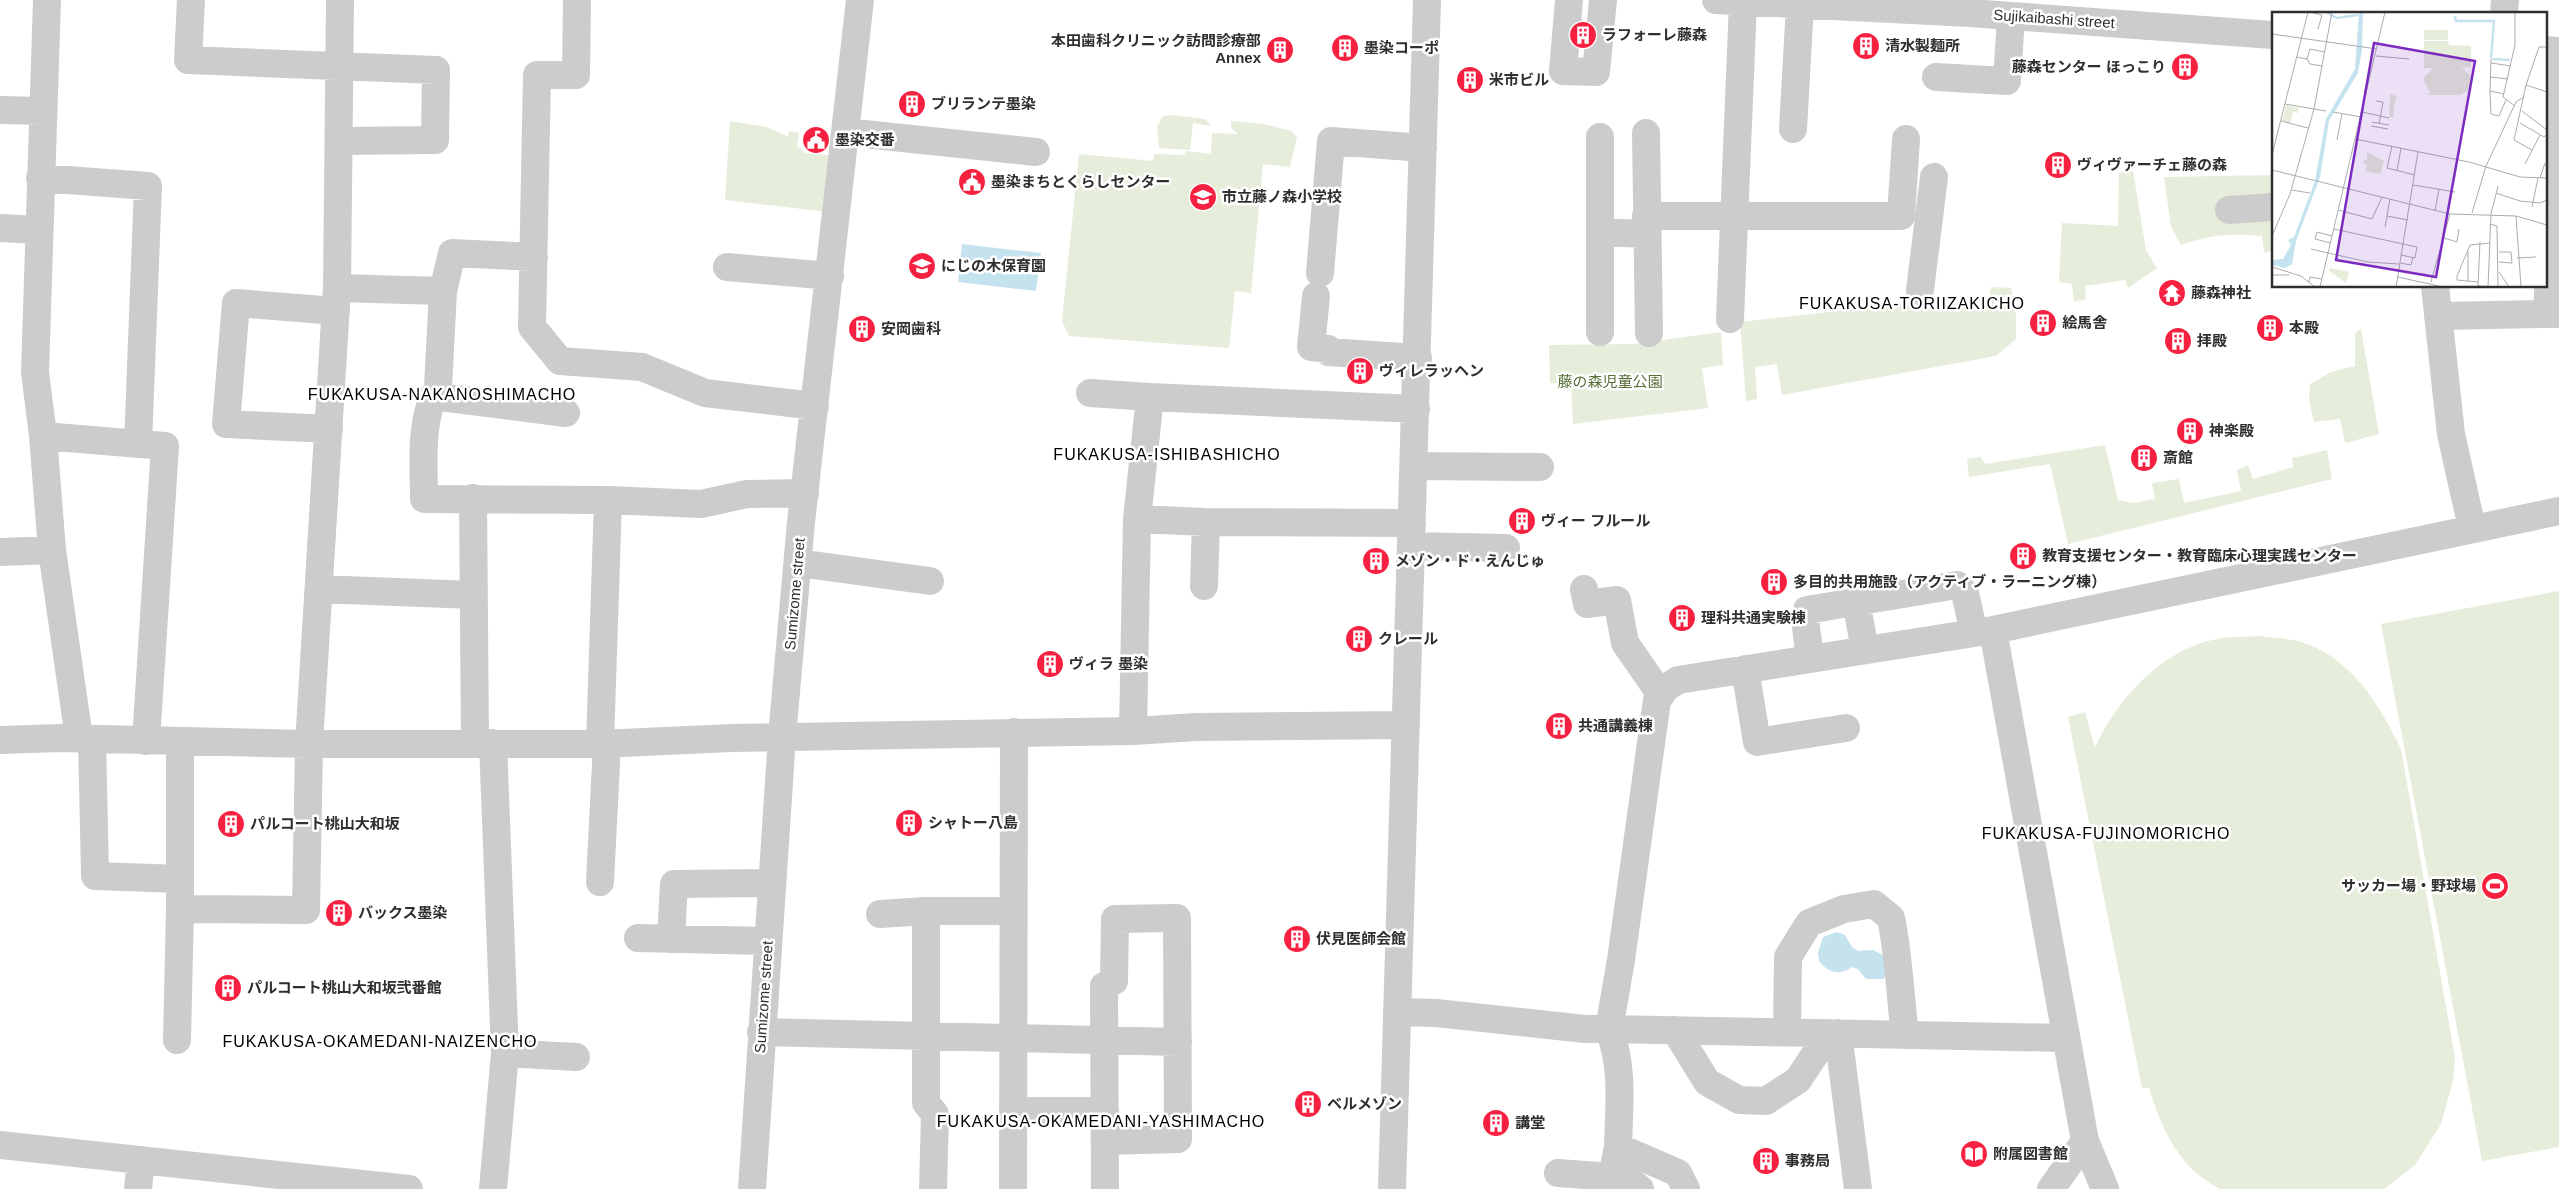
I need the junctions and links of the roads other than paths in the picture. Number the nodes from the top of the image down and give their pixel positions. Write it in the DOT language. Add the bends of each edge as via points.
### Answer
graph roads {
  1 [pos="47,0"];
  2 [pos="191,0"];
  3 [pos="340,0"];
  4 [pos="577,0"];
  5 [pos="860,0"];
  6 [pos="1427,0"];
  7 [pos="1569,0"];
  8 [pos="1602,0"];
  9 [pos="1716,0"];
  10 [pos="1743,2"];
  11 [pos="1800,5"];
  12 [pos="2011,16"];
  13 [pos="2272,35"];
  14 [pos="2546,50"];
  15 [pos="2559,51"];
  16 [pos="339,67"];
  17 [pos="2559,68"];
  18 [pos="1936,77"];
  19 [pos="0,110"];
  20 [pos="43,111"];
  21 [pos="846,124"];
  22 [pos="961,129"];
  23 [pos="1793,129"];
  24 [pos="1646,133"];
  25 [pos="1600,136"];
  26 [pos="1906,139"];
  27 [pos="338,140"];
  28 [pos="1423,148"];
  29 [pos="1036,152"];
  30 [pos="40,178"];
  31 [pos="1903,199"];
  32 [pos="2272,207"];
  33 [pos="2229,210"];
  34 [pos="1732,218"];
  35 [pos="2555,222"];
  36 [pos="1646,225"];
  37 [pos="0,228"];
  38 [pos="39,230"];
  39 [pos="1601,232"];
  40 [pos="534,256"];
  41 [pos="727,267"];
  42 [pos="830,276"];
  43 [pos="2435,288"];
  44 [pos="1920,290"];
  45 [pos="443,291"];
  46 [pos="337,300"];
  47 [pos="2553,314"];
  48 [pos="2438,316"];
  49 [pos="1730,319"];
  50 [pos="1600,332"];
  51 [pos="1648,333"];
  52 [pos="1418,358"];
  53 [pos="1090,393"];
  54 [pos="433,396"];
  55 [pos="1150,397"];
  56 [pos="815,406"];
  57 [pos="1416,409"];
  58 [pos="566,413"];
  59 [pos="329,429"];
  60 [pos="43,436"];
  61 [pos="138,444"];
  62 [pos="1414,466"];
  63 [pos="1540,467"];
  64 [pos="804,493"];
  65 [pos="473,498"];
  66 [pos="608,500"];
  67 [pos="2559,511"];
  68 [pos="1136,518"];
  69 [pos="1206,522"];
  70 [pos="2472,528"];
  71 [pos="1412,535"];
  72 [pos="1506,548"];
  73 [pos="52,550"];
  74 [pos="0,552"];
  75 [pos="798,563"];
  76 [pos="930,580"];
  77 [pos="1204,586"];
  78 [pos="319,589"];
  79 [pos="1584,589"];
  80 [pos="474,595"];
  81 [pos="1856,601"];
  82 [pos="1984,631"];
  83 [pos="1865,650"];
  84 [pos="1810,659"];
  85 [pos="1745,669"];
  86 [pos="1661,695"];
  87 [pos="1406,725"];
  88 [pos="1846,728"];
  89 [pos="1133,731"];
  90 [pos="1014,732"];
  91 [pos="86,738"];
  92 [pos="0,740"];
  93 [pos="146,741"];
  94 [pos="180,742"];
  95 [pos="793,742"];
  96 [pos="484,743"];
  97 [pos="310,744"];
  98 [pos="604,744"];
  99 [pos="180,879"];
  100 [pos="600,882"];
  101 [pos="772,883"];
  102 [pos="180,909"];
  103 [pos="926,911"];
  104 [pos="1013,911"];
  105 [pos="880,914"];
  106 [pos="638,938"];
  107 [pos="671,939"];
  108 [pos="768,941"];
  109 [pos="1397,1012"];
  110 [pos="1609,1028"];
  111 [pos="1676,1030"];
  112 [pos="761,1032"];
  113 [pos="1787,1032"];
  114 [pos="1834,1033"];
  115 [pos="1905,1035"];
  116 [pos="928,1036"];
  117 [pos="1013,1038"];
  118 [pos="2065,1038"];
  119 [pos="177,1040"];
  120 [pos="1104,1040"];
  121 [pos="1178,1042"];
  122 [pos="505,1053"];
  123 [pos="576,1058"];
  124 [pos="1013,1111"];
  125 [pos="1105,1112"];
  126 [pos="1105,1141"];
  127 [pos="2085,1141"];
  128 [pos="0,1146"];
  129 [pos="1618,1147"];
  130 [pos="141,1160"];
  131 [pos="1558,1173"];
  132 [pos="1612,1177"];
  133 [pos="138,1189"];
  134 [pos="409,1189"];
  135 [pos="493,1189"];
  136 [pos="752,1189"];
  137 [pos="933,1189"];
  138 [pos="1013,1189"];
  139 [pos="1105,1189"];
  140 [pos="1392,1189"];
  141 [pos="1640,1189"];
  142 [pos="1686,1189"];
  143 [pos="1858,1189"];
  144 [pos="2051,1189"];
  145 [pos="2105,1189"];
  1 -- 20 [label="street"];
  2 -- 16 [label="street" via="188,60"];
  3 -- 16 [label="street"];
  4 -- 40 [label="street" via="576,75 537,75"];
  5 -- 21 [label="street, Sumizome street"];
  6 -- 28 [label="street"];
  7 -- 8 [label="street" via="1563,70 1596,72"];
  9 -- 10 [label="street, Sujikaibashi street"];
  10 -- 11 [label="street, Sujikaibashi street"];
  10 -- 34 [label="street"];
  11 -- 12 [label="street, Sujikaibashi street"];
  11 -- 23 [label="street"];
  12 -- 13 [label="street, Sujikaibashi street"];
  12 -- 18 [label="street" via="2007,82"];
  14 -- 15 [label="street"];
  16 -- 27 [label="street"];
  16 -- 27 [label="street" via="436,70 435,140"];
  17 -- 35 [label="street"];
  19 -- 20 [label="street"];
  20 -- 30 [label="street"];
  21 -- 22 [label="street"];
  21 -- 29 [label="street"];
  21 -- 42 [label="street, Sumizome street"];
  24 -- 36 [label="street"];
  25 -- 39 [label="street"];
  26 -- 31 [label="street"];
  27 -- 46 [label="street"];
  28 -- 52 [label="street"];
  28 -- 52 [label="street" via="1331,141 1320,154 1318,285 1311,347 1328,349 1328,352"];
  30 -- 38 [label="street"];
  30 -- 61 [label="street" via="148,186"];
  31 -- 34 [label="street" via="1901,216"];
  31 -- 44 [label="street" via="1934,190"];
  32 -- 33 [label="street"];
  34 -- 36 [label="street"];
  34 -- 49 [label="street"];
  35 -- 47 [label="street"];
  36 -- 39 [label="street"];
  36 -- 51 [label="street"];
  37 -- 38 [label="street"];
  38 -- 60 [label="street" via="35,372"];
  39 -- 50 [label="street"];
  40 -- 45 [label="street" via="452,253"];
  40 -- 56 [label="street" via="532,327 560,361 642,367 706,393"];
  41 -- 42 [label="street"];
  42 -- 56 [label="street, Sumizome street"];
  43 -- 48 [label="street"];
  45 -- 46 [label="street"];
  45 -- 54 [label="street" via="438,388"];
  46 -- 59 [label="street"];
  46 -- 59 [label="street" via="236,303 226,424"];
  47 -- 48 [label="street"];
  48 -- 70 [label="street" via="2451,434"];
  52 -- 57 [label="street"];
  53 -- 55 [label="street"];
  54 -- 58 [label="street"];
  54 -- 65 [label="street" via="424,449 424,499"];
  55 -- 57 [label="street"];
  55 -- 68 [label="street"];
  56 -- 64 [label="street, Sumizome street"];
  57 -- 62 [label="street"];
  59 -- 78 [label="street"];
  60 -- 61 [label="street"];
  60 -- 73 [label="street"];
  61 -- 93 [label="street" via="165,446"];
  62 -- 63 [label="street"];
  62 -- 71 [label="street"];
  64 -- 66 [label="street" via="747,494 701,504"];
  64 -- 75 [label="street, Sumizome street"];
  65 -- 66 [label="street"];
  65 -- 80 [label="street"];
  66 -- 98 [label="street"];
  67 -- 70 [label="street"];
  68 -- 69 [label="street"];
  68 -- 89 [label="street"];
  69 -- 71 [label="street"];
  69 -- 77 [label="street"];
  70 -- 82 [label="street"];
  71 -- 72 [label="street"];
  71 -- 87 [label="street"];
  73 -- 74 [label="street"];
  73 -- 91 [label="street"];
  75 -- 76 [label="street"];
  75 -- 95 [label="street, Sumizome street"];
  78 -- 80 [label="street"];
  78 -- 97 [label="street"];
  79 -- 86 [label="street" via="1587,604 1616,600 1625,643"];
  80 -- 96 [label="street"];
  81 -- 82 [label="street" via="1957,585 1965,593"];
  81 -- 83 [label="street"];
  81 -- 84 [label="street" via="1807,610 1805,619"];
  82 -- 83 [label="street"];
  82 -- 118 [label="street"];
  83 -- 84 [label="street"];
  84 -- 85 [label="street"];
  85 -- 86 [label="street" via="1678,680"];
  85 -- 88 [label="street" via="1757,742"];
  86 -- 110 [label="street" via="1656,700"];
  87 -- 89 [label="street" via="1198,727"];
  87 -- 109 [label="street"];
  89 -- 90 [label="street"];
  90 -- 95 [label="street"];
  90 -- 104 [label="street"];
  91 -- 92 [label="street"];
  91 -- 93 [label="street"];
  91 -- 99 [label="street" via="95,876"];
  93 -- 94 [label="street"];
  94 -- 97 [label="street"];
  94 -- 99 [label="street"];
  95 -- 98 [label="street"];
  95 -- 101 [label="street, Sumizome street"];
  96 -- 97 [label="street"];
  96 -- 98 [label="street"];
  96 -- 122 [label="street"];
  97 -- 102 [label="street" via="306,910"];
  98 -- 100 [label="street"];
  99 -- 102 [label="street"];
  101 -- 107 [label="street" via="674,884"];
  101 -- 108 [label="street, Sumizome street"];
  102 -- 119 [label="street"];
  103 -- 104 [label="street"];
  103 -- 105 [label="street"];
  103 -- 116 [label="street"];
  104 -- 117 [label="street"];
  106 -- 107 [label="street"];
  107 -- 108 [label="street"];
  108 -- 112 [label="street, Sumizome street"];
  109 -- 110 [label="street" via="1585,1029"];
  109 -- 140 [label="street"];
  110 -- 111 [label="street"];
  110 -- 129 [label="street" via="1618,1053"];
  111 -- 113 [label="street"];
  111 -- 114 [label="street" via="1707,1082 1739,1100 1766,1101 1798,1080"];
  112 -- 116 [label="street"];
  112 -- 136 [label="street, Sumizome street"];
  113 -- 114 [label="street"];
  113 -- 115 [label="street" via="1788,957 1809,923 1844,909 1874,904 1891,918 1897,944"];
  114 -- 115 [label="street"];
  114 -- 143 [label="street"];
  115 -- 118 [label="street"];
  116 -- 117 [label="street"];
  116 -- 137 [label="street" via="926,1103 935,1114"];
  117 -- 120 [label="street"];
  117 -- 124 [label="street"];
  118 -- 127 [label="street"];
  120 -- 121 [label="street"];
  120 -- 121 [label="street" via="1104,986 1114,981 1115,920 1177,918"];
  120 -- 125 [label="street"];
  121 -- 126 [label="street" via="1178,1139"];
  122 -- 123 [label="street"];
  122 -- 135 [label="street"];
  124 -- 125 [label="street"];
  124 -- 138 [label="street"];
  125 -- 126 [label="street"];
  126 -- 139 [label="street"];
  127 -- 144 [label="street"];
  127 -- 145 [label="street"];
  128 -- 130 [label="street"];
  129 -- 132 [label="street"];
  129 -- 142 [label="street" via="1678,1173"];
  130 -- 133 [label="street"];
  130 -- 134 [label="street"];
  131 -- 132 [label="street"];
  132 -- 141 [label="street" via="1628,1179"];
}
